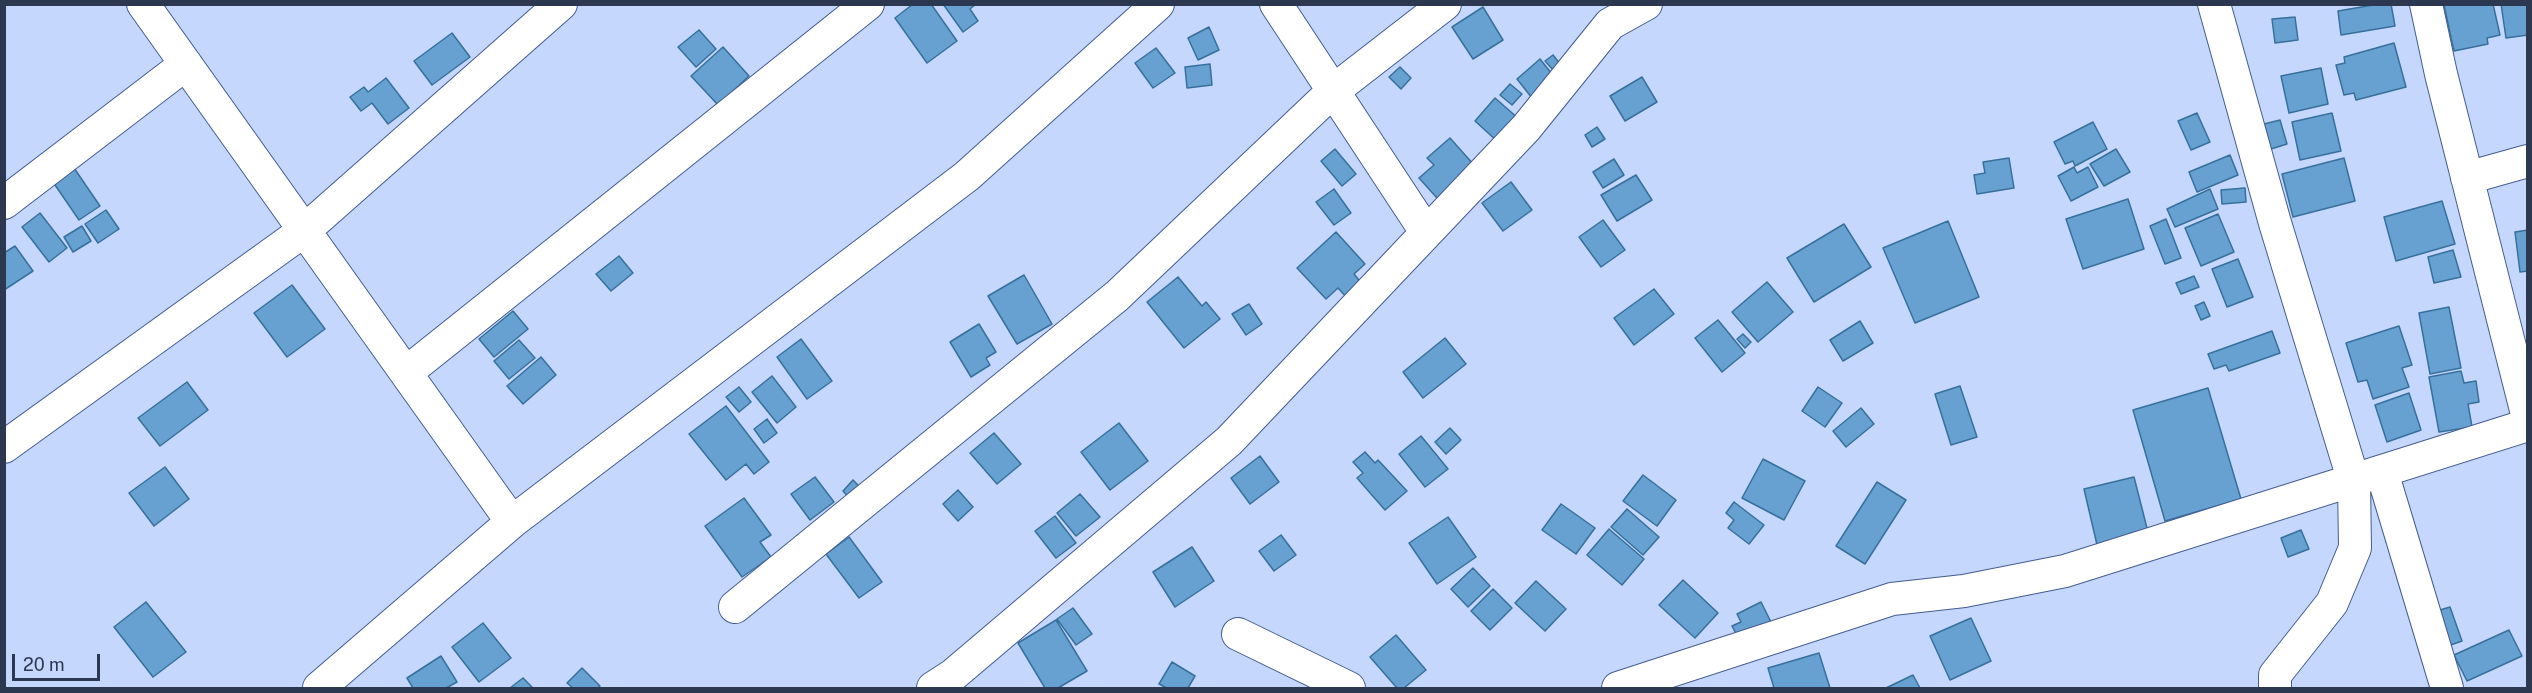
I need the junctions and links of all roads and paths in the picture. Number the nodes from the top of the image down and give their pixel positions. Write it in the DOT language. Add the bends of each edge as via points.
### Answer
graph roads {
  1 [pos="143,4"];
  2 [pos="561,4"];
  3 [pos="868,4"];
  4 [pos="1158,4"];
  5 [pos="1276,4"];
  6 [pos="1445,4"];
  7 [pos="1646,4"];
  8 [pos="2214,4"];
  9 [pos="2426,4"];
  10 [pos="186,64"];
  11 [pos="1333,91"];
  12 [pos="2528,161"];
  13 [pos="2467,178"];
  14 [pos="4,202"];
  15 [pos="305,230"];
  16 [pos="1426,232"];
  17 [pos="407,372"];
  18 [pos="2528,418"];
  19 [pos="2528,425"];
  20 [pos="4,447"];
  21 [pos="2368,477"];
  22 [pos="512,522"];
  23 [pos="735,607"];
  24 [pos="1238,634"];
  25 [pos="1693,678"];
  26 [pos="319,688"];
  27 [pos="933,688"];
  28 [pos="1349,688"];
  29 [pos="1618,688"];
  30 [pos="2275,688"];
  31 [pos="2447,688"];
  1 -- 10 [label="street"];
  2 -- 15 [label="street"];
  3 -- 17 [label="street"];
  4 -- 22 [label="street" via="967,176"];
  5 -- 11 [label="street"];
  6 -- 11 [label="street"];
  7 -- 16 [label="street" via="1610,24 1526,128"];
  8 -- 21 [label="street" via="2275,223"];
  9 -- 13 [label="street"];
  10 -- 14 [label="street"];
  10 -- 15 [label="street"];
  11 -- 16 [label="street"];
  11 -- 23 [label="street" via="1118,296"];
  12 -- 13 [label="street"];
  13 -- 18 [label="street"];
  15 -- 17 [label="street"];
  15 -- 20 [label="street"];
  16 -- 27 [label="street" via="1229,441"];
  17 -- 22 [label="street"];
  19 -- 21 [label="street"];
  21 -- 25 [label="street" via="2065,570 1964,591 1892,599"];
  21 -- 30 [label="street" via="2355,548 2332,603 2275,675"];
  21 -- 31 [label="street"];
  22 -- 26 [label="street"];
  24 -- 28 [label="street"];
  25 -- 29 [label="street"];
}
